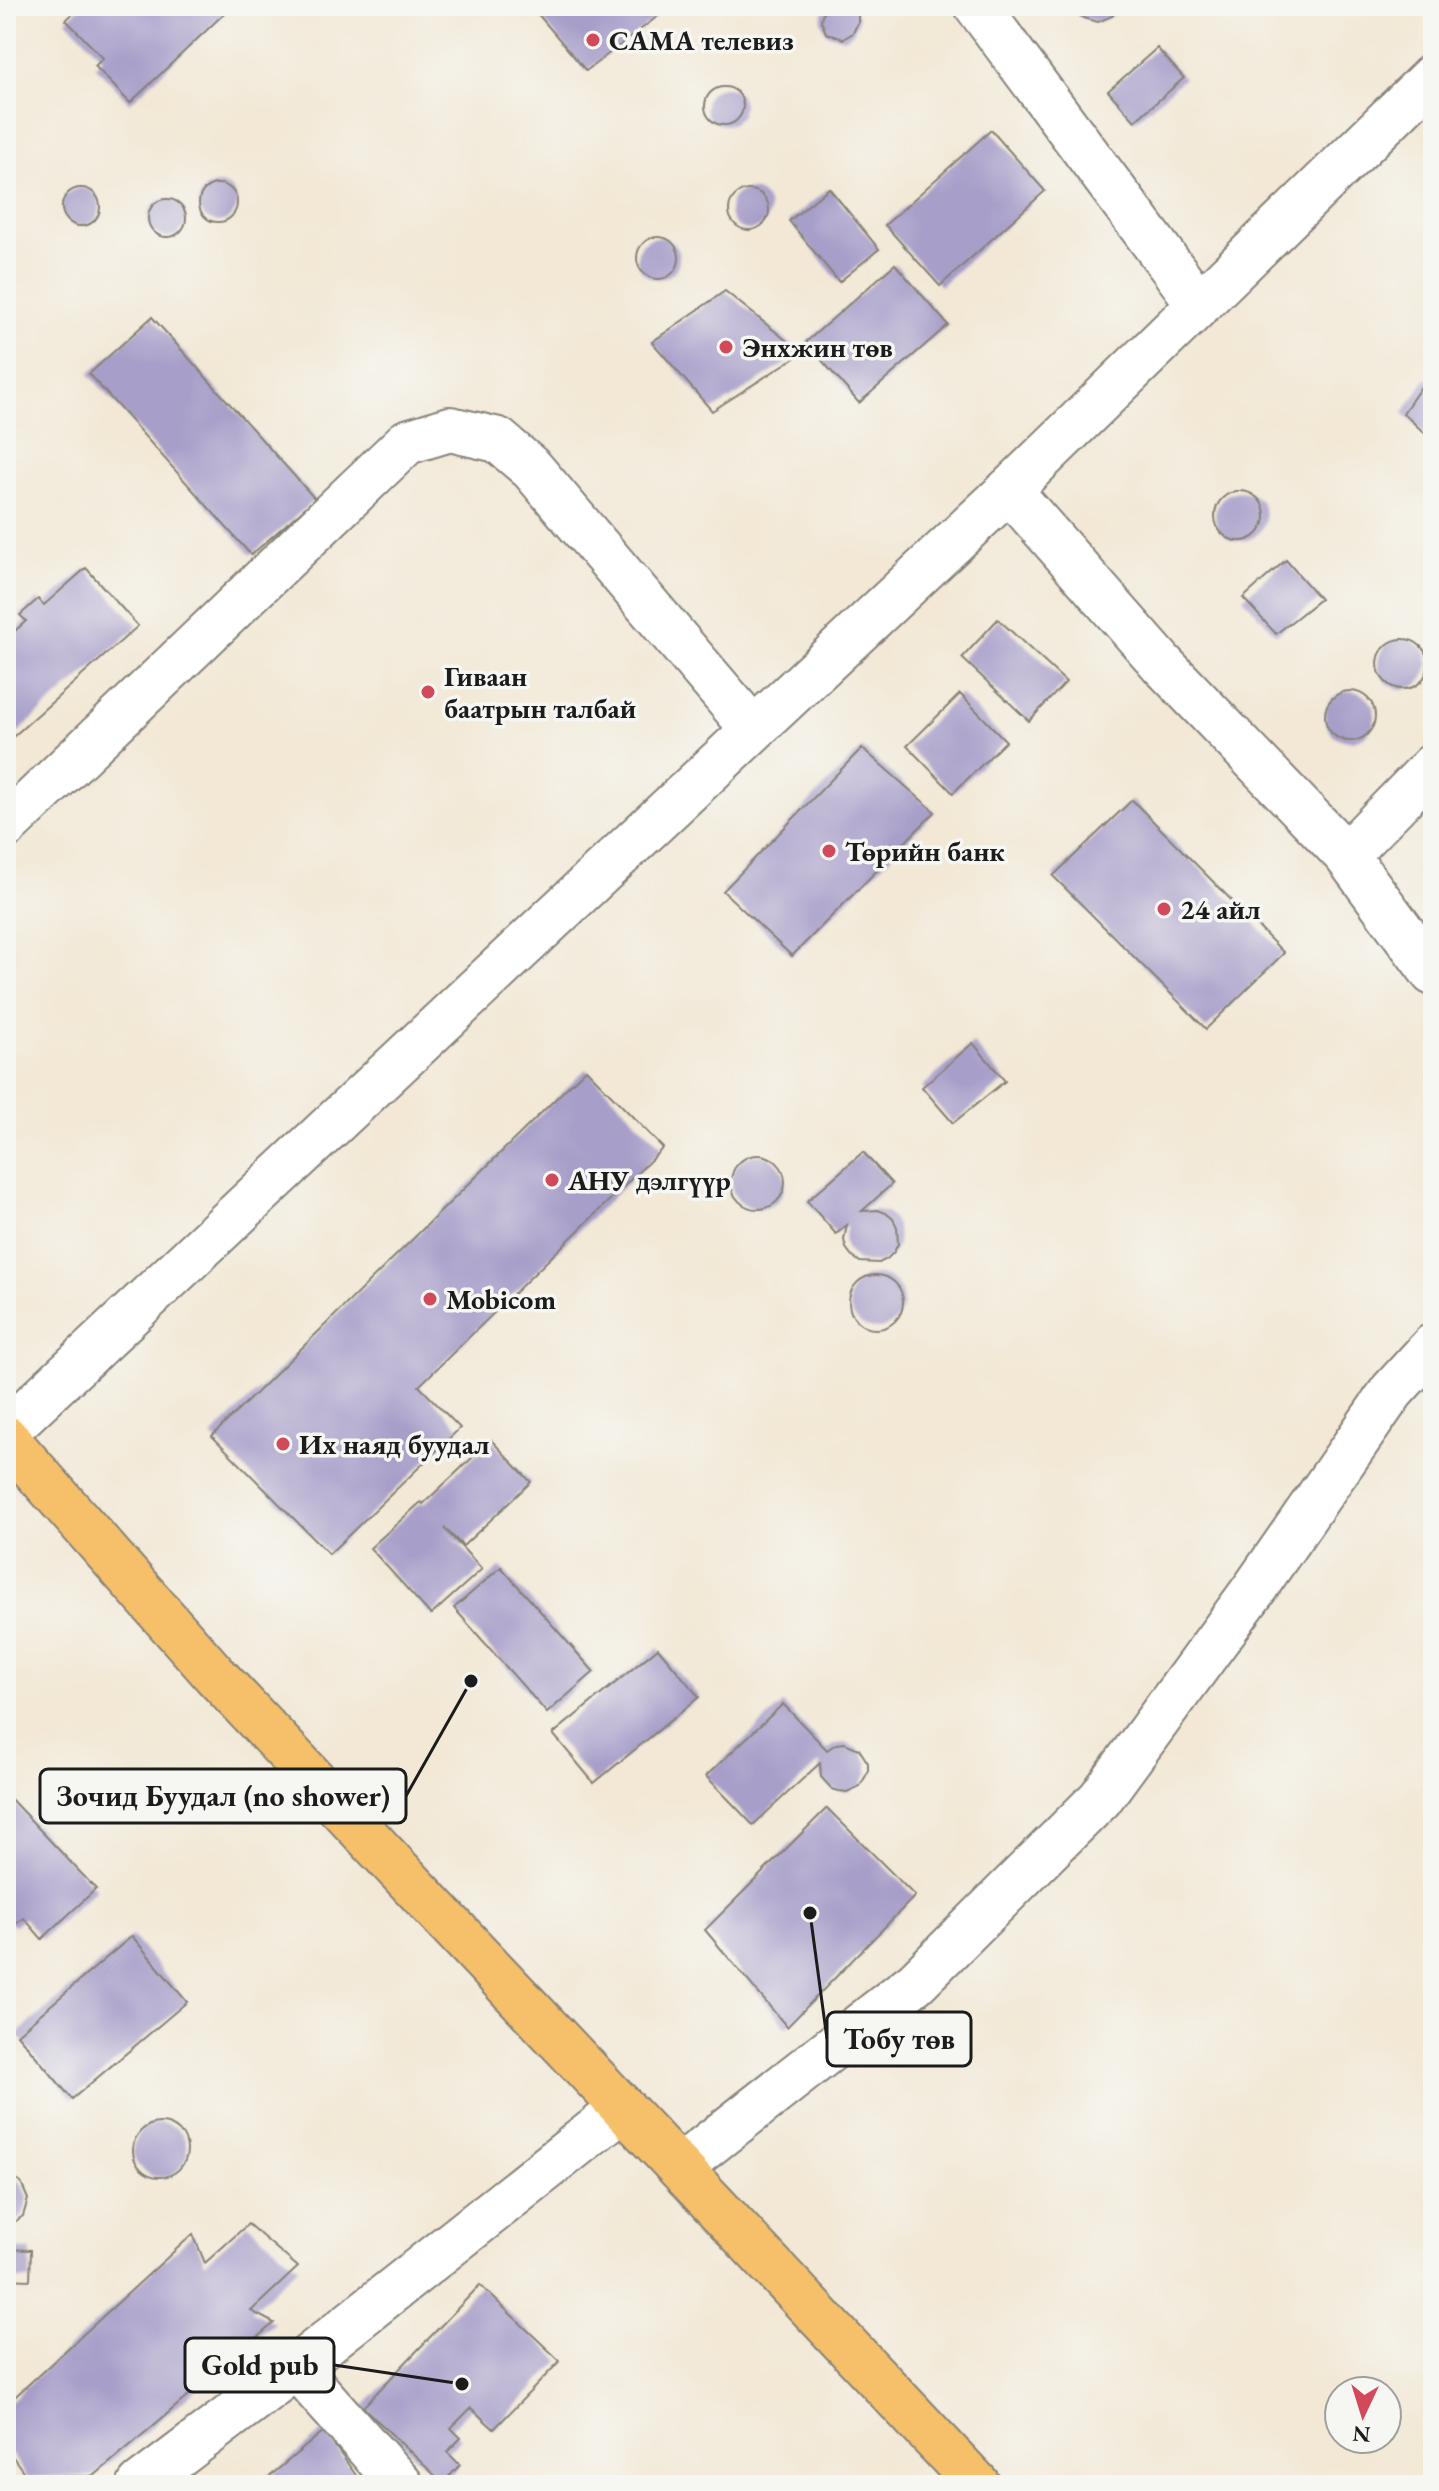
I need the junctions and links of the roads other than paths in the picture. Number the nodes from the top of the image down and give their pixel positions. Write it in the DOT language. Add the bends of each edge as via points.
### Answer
graph roads {
  1 [pos="982,8"];
  2 [pos="1433,76"];
  3 [pos="1199,304"];
  4 [pos="1009,490"];
  5 [pos="753,729"];
  6 [pos="1433,766"];
  7 [pos="6,826"];
  8 [pos="1346,855"];
  9 [pos="1433,973"];
  10 [pos="1433,1346"];
  11 [pos="6,1431"];
  12 [pos="6,1438"];
  13 [pos="623,2108"];
  14 [pos="680,2167"];
  15 [pos="296,2367"];
  16 [pos="140,2485"];
  17 [pos="401,2485"];
  18 [pos="978,2485"];
  1 -- 3 [label="street"];
  2 -- 3 [label="street"];
  3 -- 4 [label="street"];
  4 -- 5 [label="street"];
  4 -- 8 [label="street" via="1162,664"];
  5 -- 7 [label="street" via="532,469 498,440 450,429 407,442"];
  5 -- 11 [label="street"];
  6 -- 8 [label="street"];
  8 -- 9 [label="street"];
  10 -- 14 [label="street" via="1392,1391 1100,1799 916,1982"];
  12 -- 13 [label="highway" via="215,1675"];
  13 -- 14 [label="highway"];
  13 -- 15 [label="street"];
  14 -- 18 [label="highway"];
  15 -- 16 [label="street"];
  15 -- 17 [label="street"];
}
